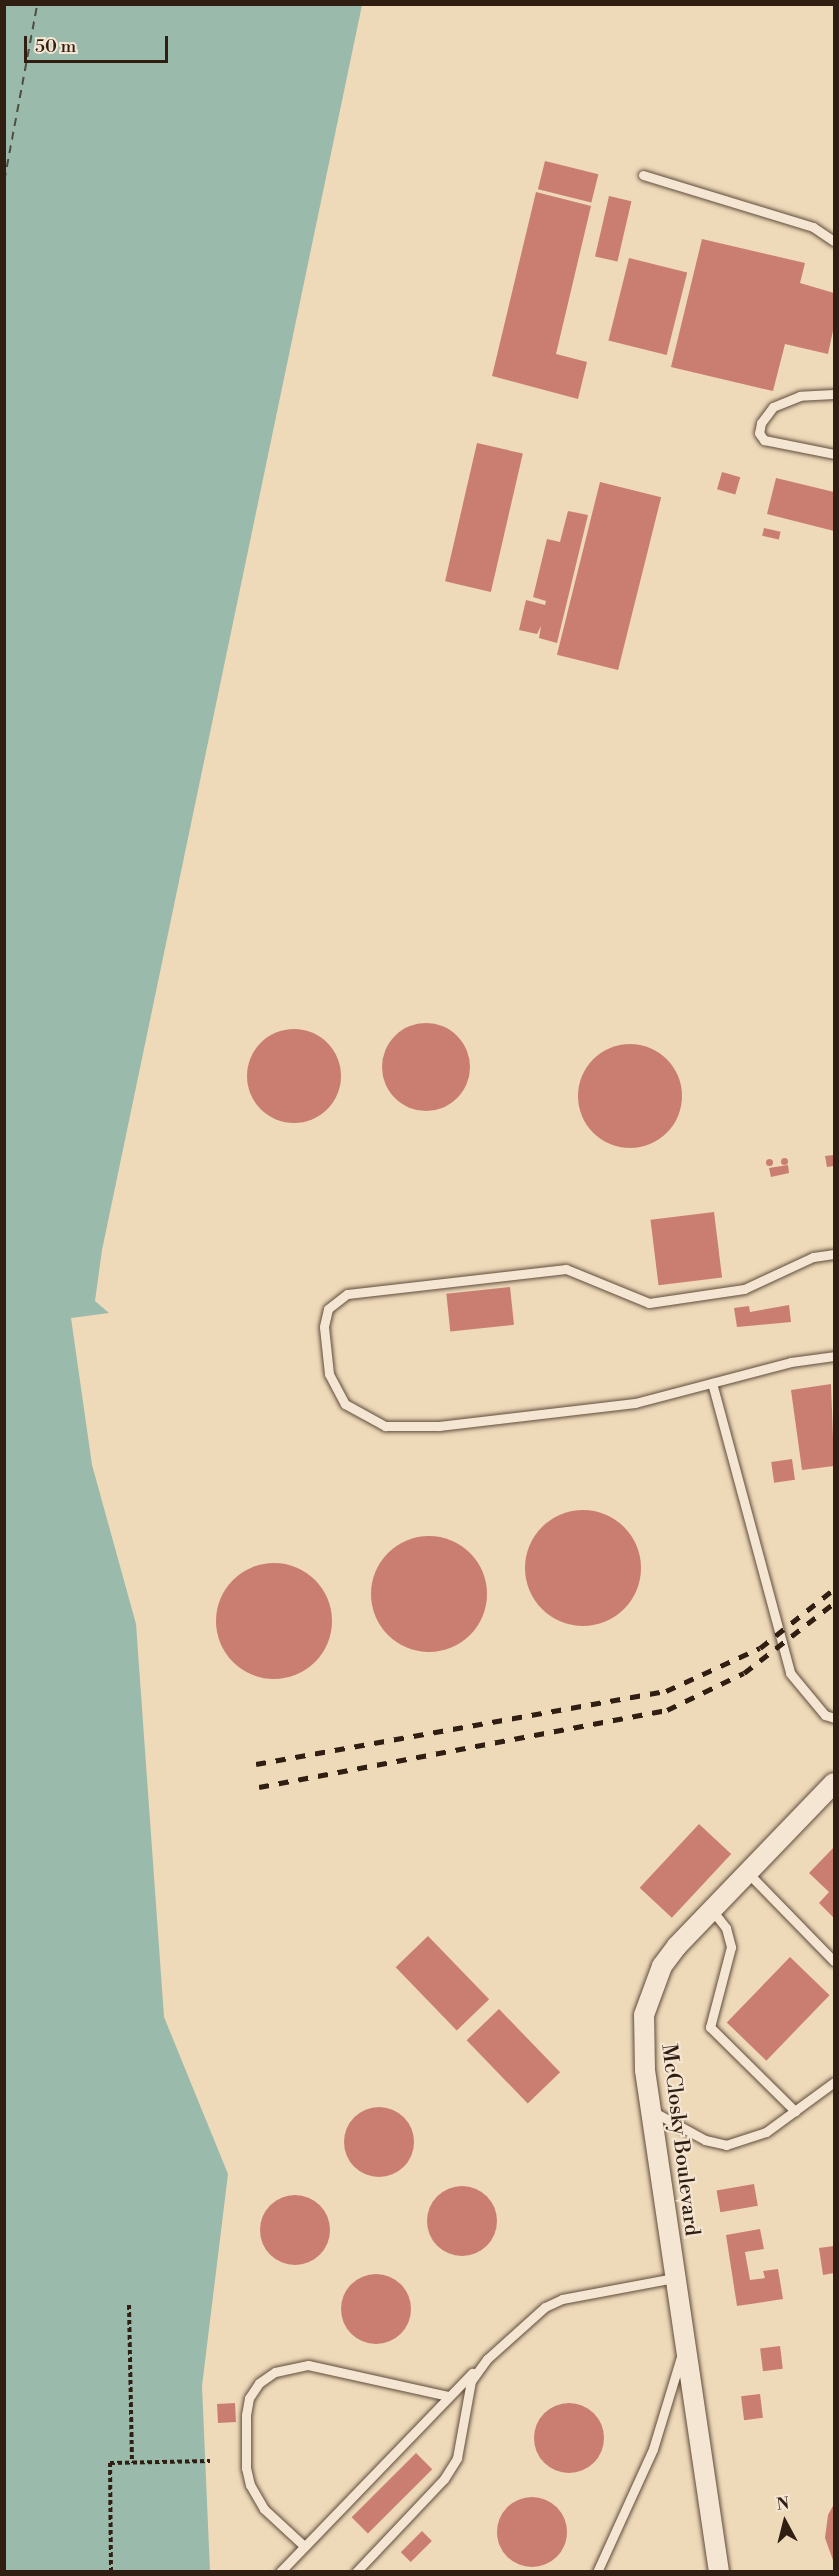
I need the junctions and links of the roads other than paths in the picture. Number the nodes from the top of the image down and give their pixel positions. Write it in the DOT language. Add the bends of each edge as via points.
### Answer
graph roads {
  1 [pos="643,175"];
  2 [pos="834,241"];
  3 [pos="834,394"];
  4 [pos="834,454"];
  5 [pos="834,1254"];
  6 [pos="834,1356"];
  7 [pos="712,1383"];
  8 [pos="834,1718"];
  9 [pos="834,1783"];
  10 [pos="748,1874"];
  11 [pos="712,1910"];
  12 [pos="834,1961"];
  13 [pos="834,2082"];
  14 [pos="650,2110"];
  15 [pos="795,2111"];
  16 [pos="674,2278"];
  17 [pos="684,2346"];
  18 [pos="486,2359"];
  19 [pos="448,2396"];
  20 [pos="303,2546"];
  21 [pos="280,2571"];
  22 [pos="356,2571"];
  23 [pos="597,2571"];
  24 [pos="719,2571"];
  1 -- 2 [label="lane" via="813,227"];
  3 -- 4 [label="lane" via="800,396 773,407 759,433 764,440"];
  5 -- 7 [label="lane" via="813,1257 744,1289 649,1303 566,1269 347,1294 328,1310 324,1327 329,1374 345,1404 385,1426 439,1425 635,1403"];
  6 -- 7 [label="lane" via="791,1362"];
  7 -- 8 [label="lane" via="789,1673 825,1715"];
  9 -- 10 [label="street, McClosky Boulevard"];
  10 -- 11 [label="street, McClosky Boulevard"];
  10 -- 12 [label="lane"];
  11 -- 14 [label="street, McClosky Boulevard" via="662,1966 644,2014"];
  11 -- 15 [label="lane" via="726,1928 730,1947 710,2027"];
  13 -- 15 [label="lane"];
  14 -- 15 [label="lane" via="705,2140 726,2145 766,2132"];
  14 -- 16 [label="street, McClosky Boulevard"];
  16 -- 17 [label="street, McClosky Boulevard"];
  16 -- 18 [label="lane" via="562,2299 545,2307"];
  17 -- 23 [label="lane" via="653,2449 613,2544"];
  17 -- 24 [label="street, McClosky Boulevard"];
  18 -- 19 [label="lane"];
  18 -- 22 [label="lane" via="471,2381 457,2458 444,2479"];
  19 -- 20 [label="lane"];
  19 -- 20 [label="lane" via="308,2365 275,2372 259,2383 249,2398 246,2415 246,2468 250,2485 264,2509"];
  20 -- 21 [label="lane"];
}
